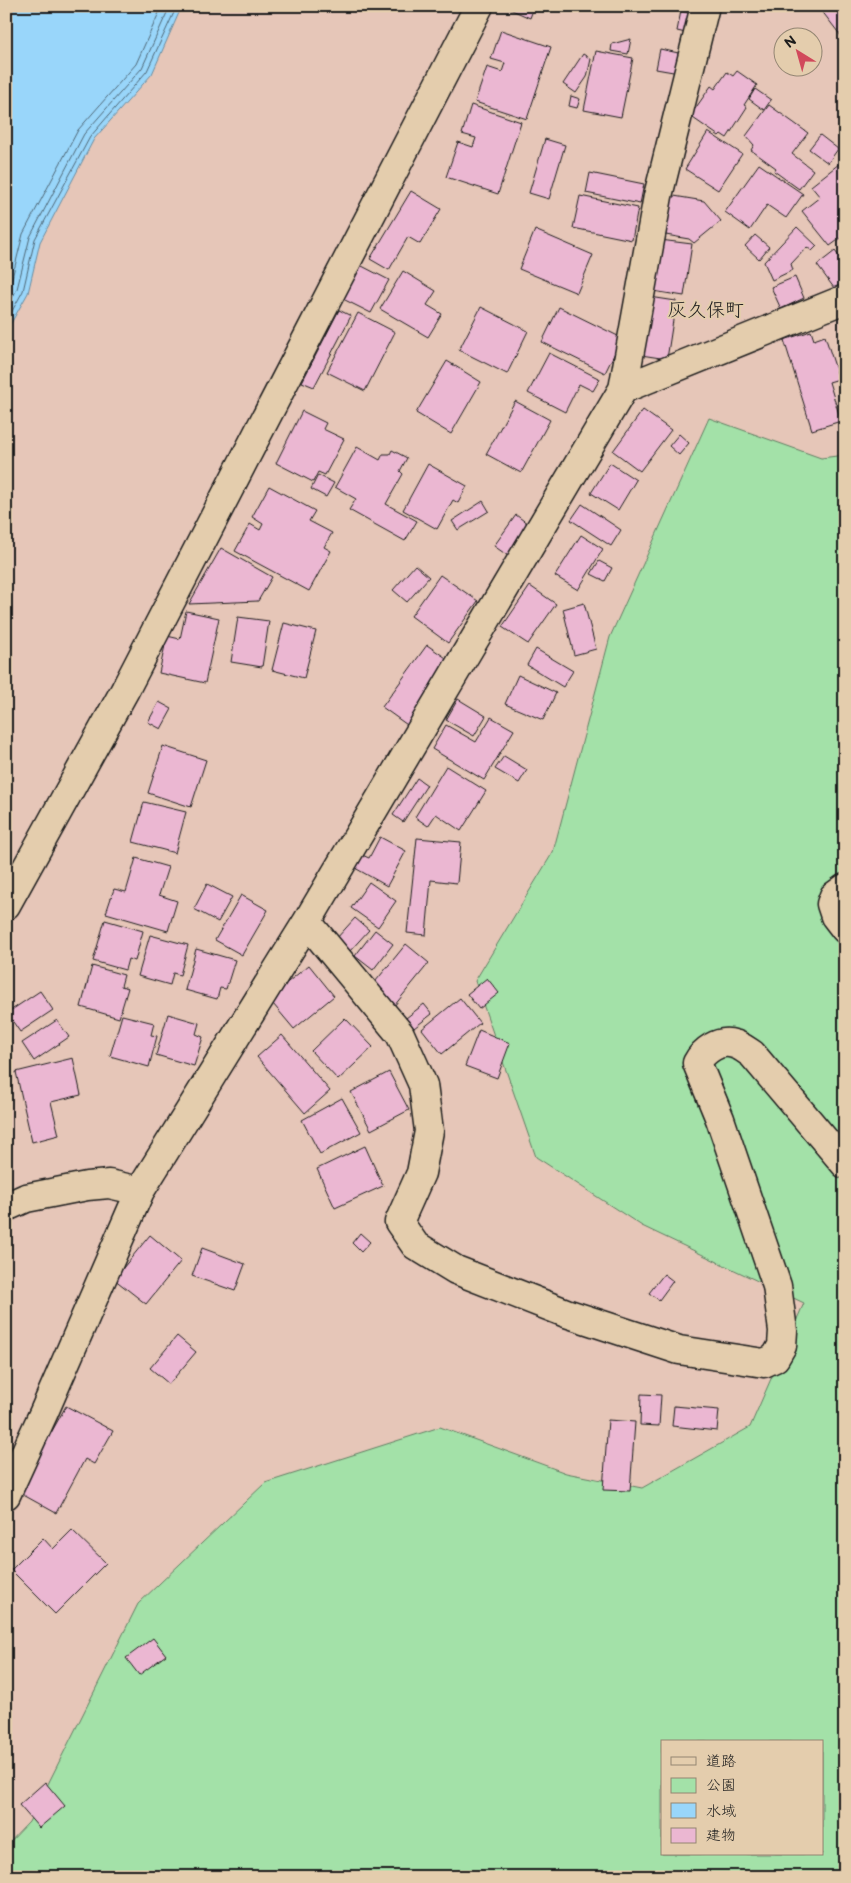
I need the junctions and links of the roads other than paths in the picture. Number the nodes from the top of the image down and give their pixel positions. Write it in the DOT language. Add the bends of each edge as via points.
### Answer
graph roads {
  1 [pos="479,6"];
  2 [pos="705,6"];
  3 [pos="845,299"];
  4 [pos="623,389"];
  5 [pos="845,888"];
  6 [pos="6,904"];
  7 [pos="306,922"];
  8 [pos="845,929"];
  9 [pos="845,1164"];
  10 [pos="140,1191"];
  11 [pos="6,1208"];
  12 [pos="6,1495"];
  1 -- 6 [label="street" via="125,690"];
  2 -- 4 [label="street" via="658,196"];
  3 -- 4 [label="street"];
  4 -- 7 [label="street"];
  5 -- 8 [label="street" via="834,896 831,904 834,916"];
  7 -- 9 [label="street" via="400,1034 423,1085 429,1131 421,1173 399,1222 415,1245 456,1270 566,1313 679,1350 764,1363 775,1358 782,1346 777,1286 720,1118 697,1063 701,1054 720,1044 734,1043 752,1054"];
  7 -- 10 [label="street"];
  10 -- 11 [label="street" via="109,1184 87,1186 26,1198"];
  10 -- 12 [label="street"];
}
